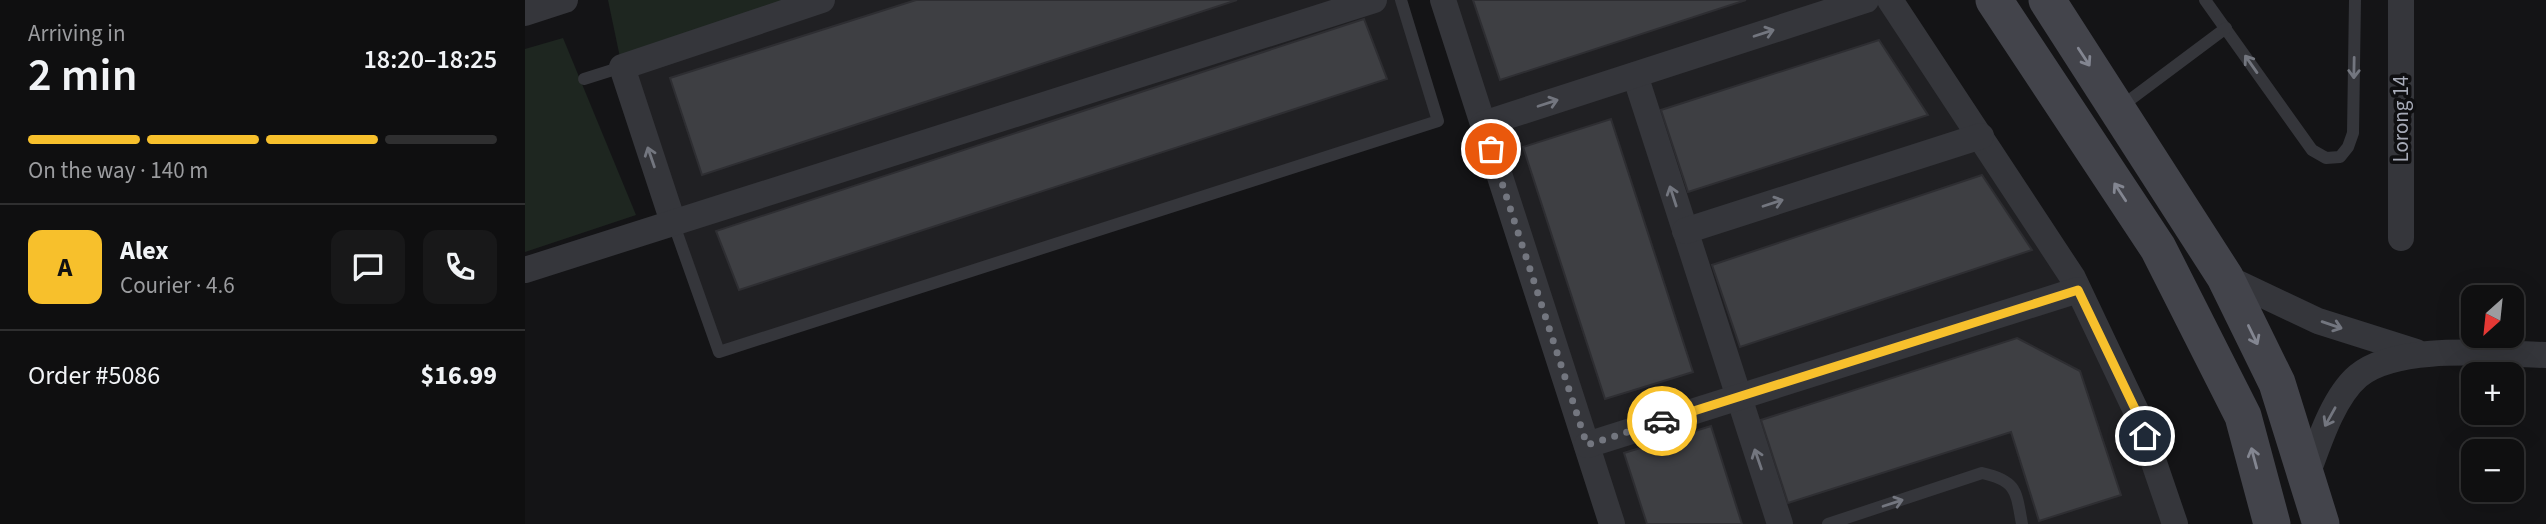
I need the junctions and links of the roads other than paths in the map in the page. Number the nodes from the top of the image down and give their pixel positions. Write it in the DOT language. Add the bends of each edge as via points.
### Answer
graph roads {
  1 [pos="565,0"];
  2 [pos="822,0"];
  3 [pos="1374,0"];
  4 [pos="1401,0"];
  5 [pos="1443,0"];
  6 [pos="1866,0"];
  7 [pos="1890,0"];
  8 [pos="1994,0"];
  9 [pos="2047,0"];
  10 [pos="2205,0"];
  11 [pos="2355,0"];
  12 [pos="2402,0"];
  13 [pos="525,13"];
  14 [pos="2226,28"];
  15 [pos="622,67"];
  16 [pos="1635,75"];
  17 [pos="584,79"];
  18 [pos="2117,109"];
  19 [pos="1483,124"];
  20 [pos="1981,136"];
  21 [pos="673,222"];
  22 [pos="1685,231"];
  23 [pos="2401,238"];
  24 [pos="525,270"];
  25 [pos="2225,277"];
  26 [pos="2078,290"];
  27 [pos="2421,354"];
  28 [pos="2546,355"];
  29 [pos="1738,398"];
  30 [pos="1587,445"];
  31 [pos="2307,475"];
  32 [pos="1612,524"];
  33 [pos="1780,524"];
  34 [pos="1828,524"];
  35 [pos="2022,524"];
  36 [pos="2175,524"];
  37 [pos="2272,524"];
  38 [pos="2321,524"];
  1 -- 13 [label="street"];
  2 -- 15 [label="street"];
  3 -- 21 [label="street"];
  4 -- 21 [label="lane" via="1439,121 719,352"];
  5 -- 19 [label="street"];
  16 -- 6 [label="street, one-way"];
  7 -- 20 [label="street"];
  37 -- 8 [label="street, one-way" via="2242,416 2158,248"];
  9 -- 18 [label="street, one-way"];
  10 -- 14 [label="lane"];
  11 -- 14 [label="lane, one-way" via="2353,133 2340,157 2326,158 2312,150"];
  12 -- 23 [label="street, Lorong 14"];
  14 -- 18 [label="lane"];
  15 -- 17 [label="lane"];
  21 -- 15 [label="street, one-way"];
  19 -- 16 [label="street, one-way"];
  22 -- 16 [label="street, one-way"];
  18 -- 25 [label="street"];
  19 -- 30 [label="street"];
  22 -- 20 [label="street, one-way"];
  20 -- 26 [label="street"];
  21 -- 24 [label="street"];
  22 -- 29 [label="street"];
  25 -- 27 [label="street, one-way" via="2318,321"];
  25 -- 31 [label="street, one-way" via="2277,383"];
  26 -- 29 [label="street"];
  26 -- 36 [label="street" via="2137,413"];
  27 -- 28 [label="street"];
  27 -- 31 [label="street, one-way" via="2386,360 2358,376 2322,432"];
  29 -- 30 [label="street"];
  33 -- 29 [label="street, one-way"];
  30 -- 32 [label="street"];
  31 -- 38 [label="street"];
  34 -- 35 [label="lane, one-way" via="1982,474 2001,477 2015,491"];
}
